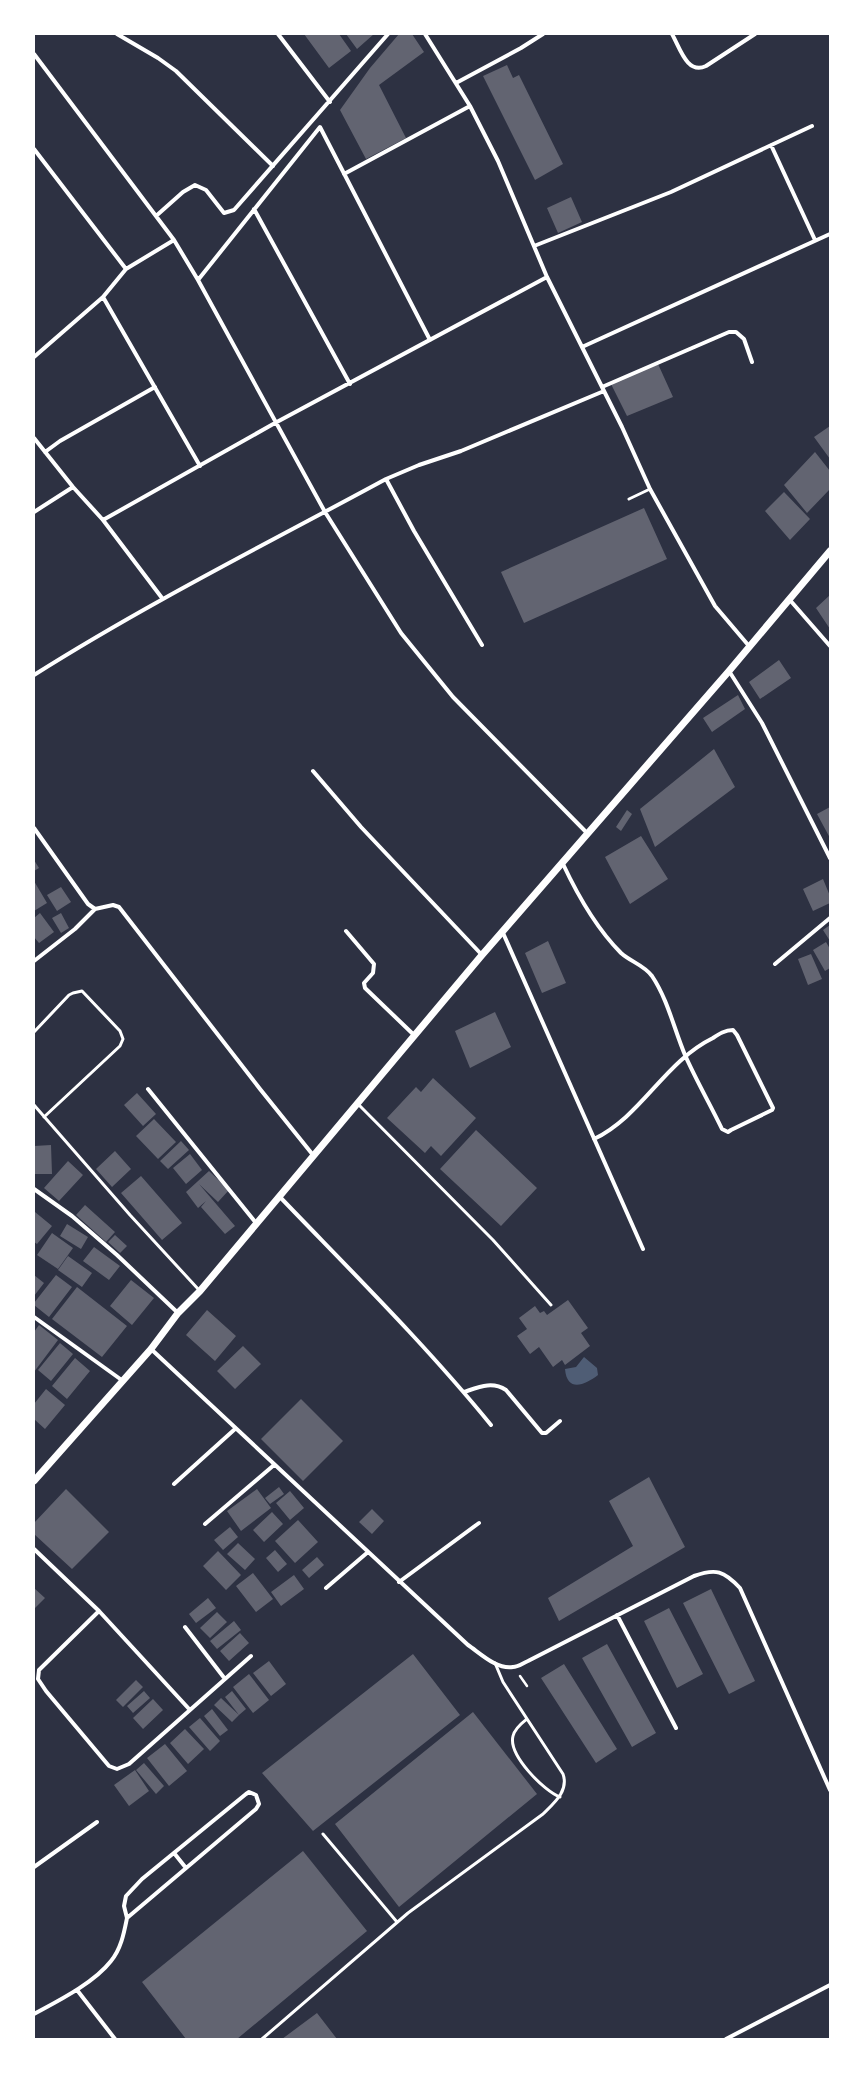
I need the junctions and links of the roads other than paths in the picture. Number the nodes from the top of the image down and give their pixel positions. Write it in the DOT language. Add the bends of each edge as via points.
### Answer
graph roads {
  1 [pos="117,34"];
  2 [pos="278,34"];
  3 [pos="388,34"];
  4 [pos="425,34"];
  5 [pos="543,34"];
  6 [pos="672,34"];
  7 [pos="754,34"];
  8 [pos="34,54"];
  9 [pos="456,83"];
  10 [pos="330,102"];
  11 [pos="470,106"];
  12 [pos="812,126"];
  13 [pos="770,145"];
  14 [pos="34,149"];
  15 [pos="272,166"];
  16 [pos="344,174"];
  17 [pos="254,209"];
  18 [pos="156,216"];
  19 [pos="830,234"];
  20 [pos="174,240"];
  21 [pos="815,240"];
  22 [pos="534,246"];
  23 [pos="126,269"];
  24 [pos="547,277"];
  25 [pos="198,280"];
  26 [pos="102,297"];
  27 [pos="430,340"];
  28 [pos="582,347"];
  29 [pos="34,357"];
  30 [pos="752,362"];
  31 [pos="350,384"];
  32 [pos="155,387"];
  33 [pos="603,389"];
  34 [pos="275,423"];
  35 [pos="34,438"];
  36 [pos="45,452"];
  37 [pos="200,466"];
  38 [pos="386,479"];
  39 [pos="73,487"];
  40 [pos="650,489"];
  41 [pos="629,499"];
  42 [pos="34,512"];
  43 [pos="325,512"];
  44 [pos="103,520"];
  45 [pos="830,551"];
  46 [pos="162,598"];
  47 [pos="789,598"];
  48 [pos="482,645"];
  49 [pos="749,646"];
  50 [pos="830,646"];
  51 [pos="729,671"];
  52 [pos="34,675"];
  53 [pos="313,771"];
  54 [pos="34,828"];
  55 [pos="588,835"];
  56 [pos="830,858"];
  57 [pos="563,864"];
  58 [pos="95,909"];
  59 [pos="830,918"];
  60 [pos="346,931"];
  61 [pos="503,933"];
  62 [pos="482,955"];
  63 [pos="34,961"];
  64 [pos="775,964"];
  65 [pos="34,1032"];
  66 [pos="414,1035"];
  67 [pos="685,1055"];
  68 [pos="148,1089"];
  69 [pos="357,1103"];
  70 [pos="34,1105"];
  71 [pos="44,1117"];
  72 [pos="594,1139"];
  73 [pos="313,1155"];
  74 [pos="34,1189"];
  75 [pos="279,1196"];
  76 [pos="256,1223"];
  77 [pos="643,1249"];
  78 [pos="200,1291"];
  79 [pos="551,1305"];
  80 [pos="178,1313"];
  81 [pos="34,1317"];
  82 [pos="151,1349"];
  83 [pos="123,1381"];
  84 [pos="464,1392"];
  85 [pos="560,1421"];
  86 [pos="491,1424"];
  87 [pos="235,1429"];
  88 [pos="274,1465"];
  89 [pos="34,1481"];
  90 [pos="174,1484"];
  91 [pos="479,1523"];
  92 [pos="205,1524"];
  93 [pos="34,1549"];
  94 [pos="368,1552"];
  95 [pos="399,1582"];
  96 [pos="326,1588"];
  97 [pos="99,1611"];
  98 [pos="617,1615"];
  99 [pos="185,1627"];
  100 [pos="251,1656"];
  101 [pos="494,1662"];
  102 [pos="225,1679"];
  103 [pos="190,1710"];
  104 [pos="527,1719"];
  105 [pos="676,1728"];
  106 [pos="830,1790"];
  107 [pos="560,1797"];
  108 [pos="97,1822"];
  109 [pos="323,1834"];
  110 [pos="174,1853"];
  111 [pos="34,1867"];
  112 [pos="186,1868"];
  113 [pos="127,1918"];
  114 [pos="398,1922"];
  115 [pos="830,1985"];
  116 [pos="77,1990"];
  117 [pos="34,2014"];
  118 [pos="115,2039"];
  119 [pos="262,2039"];
  120 [pos="726,2039"];
  1 -- 15 [label="street" via="171,67"];
  2 -- 10 [label="street"];
  3 -- 10 [label="street"];
  4 -- 9 [label="street"];
  5 -- 9 [label="street"];
  6 -- 7 [label="street" via="686,61 699,69"];
  8 -- 18 [label="street"];
  9 -- 11 [label="street"];
  10 -- 15 [label="street"];
  11 -- 16 [label="street"];
  11 -- 22 [label="street" via="507,180"];
  12 -- 13 [label="street"];
  13 -- 21 [label="street"];
  13 -- 22 [label="street" via="671,192"];
  14 -- 23 [label="street"];
  15 -- 18 [label="street" via="234,210 224,213 206,190 195,185"];
  16 -- 17 [label="street" via="320,127"];
  16 -- 27 [label="street"];
  17 -- 25 [label="street"];
  17 -- 31 [label="street"];
  18 -- 20 [label="street"];
  19 -- 21 [label="street"];
  20 -- 23 [label="street"];
  20 -- 25 [label="street"];
  21 -- 28 [label="street"];
  22 -- 24 [label="street"];
  23 -- 26 [label="street"];
  24 -- 27 [label="street"];
  24 -- 28 [label="street"];
  25 -- 34 [label="street"];
  26 -- 29 [label="street"];
  26 -- 32 [label="street"];
  27 -- 31 [label="street"];
  28 -- 33 [label="street"];
  30 -- 33 [label="street" via="744,339 736,332 729,332"];
  31 -- 34 [label="street"];
  32 -- 36 [label="street"];
  32 -- 37 [label="street"];
  33 -- 38 [label="street" via="461,451 419,464"];
  33 -- 40 [label="street"];
  34 -- 37 [label="street"];
  34 -- 43 [label="street"];
  35 -- 36 [label="street"];
  36 -- 39 [label="street"];
  37 -- 44 [label="street"];
  38 -- 43 [label="street"];
  38 -- 48 [label="street"];
  39 -- 42 [label="street"];
  39 -- 44 [label="street"];
  40 -- 41 [label="lane"];
  40 -- 49 [label="street" via="715,606"];
  43 -- 46 [label="street"];
  43 -- 55 [label="street" via="401,633 435,677"];
  44 -- 46 [label="street"];
  45 -- 47 [label="street"];
  46 -- 52 [label="street"];
  47 -- 49 [label="street"];
  47 -- 50 [label="street"];
  49 -- 51 [label="street"];
  51 -- 55 [label="street"];
  51 -- 56 [label="street" via="762,724"];
  53 -- 62 [label="street" via="361,827"];
  54 -- 58 [label="street" via="85,900"];
  55 -- 57 [label="street"];
  57 -- 61 [label="street"];
  57 -- 67 [label="street" via="599,928 623,955 646,969 653,977"];
  58 -- 63 [label="street" via="75,929"];
  58 -- 73 [label="street" via="113,905 119,907"];
  59 -- 64 [label="street"];
  60 -- 66 [label="street" via="374,964 373,973 364,982 365,988"];
  61 -- 62 [label="street"];
  61 -- 72 [label="street"];
  62 -- 66 [label="street"];
  65 -- 71 [label="lane" via="69,995 82,991 120,1031 123,1039 120,1046"];
  66 -- 69 [label="street"];
  67 -- 67 [label="street" via="725,1031 733,1030 772,1110 724,1131"];
  67 -- 72 [label="street" via="614,1128"];
  68 -- 76 [label="street"];
  69 -- 73 [label="street"];
  69 -- 79 [label="lane" via="493,1240"];
  70 -- 71 [label="lane"];
  71 -- 78 [label="lane"];
  72 -- 77 [label="street"];
  73 -- 75 [label="street"];
  74 -- 80 [label="street" via="83,1226"];
  75 -- 76 [label="street"];
  75 -- 84 [label="street"];
  76 -- 78 [label="street"];
  78 -- 80 [label="street"];
  80 -- 82 [label="street"];
  81 -- 83 [label="street"];
  82 -- 83 [label="street"];
  82 -- 87 [label="street"];
  83 -- 89 [label="street"];
  84 -- 85 [label="street" via="486,1385 500,1386 542,1433 546,1433"];
  84 -- 86 [label="street"];
  87 -- 88 [label="street"];
  87 -- 90 [label="street"];
  88 -- 92 [label="street"];
  88 -- 94 [label="street"];
  91 -- 95 [label="street"];
  93 -- 97 [label="street"];
  94 -- 95 [label="street"];
  94 -- 96 [label="street"];
  95 -- 101 [label="street" via="468,1645"];
  97 -- 103 [label="street"];
  97 -- 103 [label="street" via="39,1670 38,1679 46,1692 109,1766 117,1769 129,1764"];
  98 -- 101 [label="street" via="513,1667 504,1667"];
  98 -- 105 [label="street"];
  98 -- 106 [label="street" via="678,1582 704,1572 721,1572 731,1579 740,1588"];
  99 -- 102 [label="street"];
  100 -- 102 [label="street"];
  101 -- 104 [label="lane" via="503,1682"];
  102 -- 103 [label="street"];
  104 -- 107 [label="lane" via="563,1774 565,1780"];
  104 -- 107 [label="lane" via="513,1736 515,1752 536,1780 552,1794"];
  107 -- 114 [label="lane" via="543,1814"];
  108 -- 111 [label="street"];
  109 -- 114 [label="lane"];
  110 -- 112 [label="street"];
  110 -- 112 [label="street" via="246,1794 249,1792 256,1795 259,1804 256,1809"];
  110 -- 113 [label="street" via="126,1896 124,1906"];
  112 -- 113 [label="street"];
  113 -- 116 [label="street" via="123,1938 111,1962"];
  114 -- 119 [label="lane"];
  115 -- 120 [label="street"];
  116 -- 117 [label="street"];
  116 -- 118 [label="street"];
}
